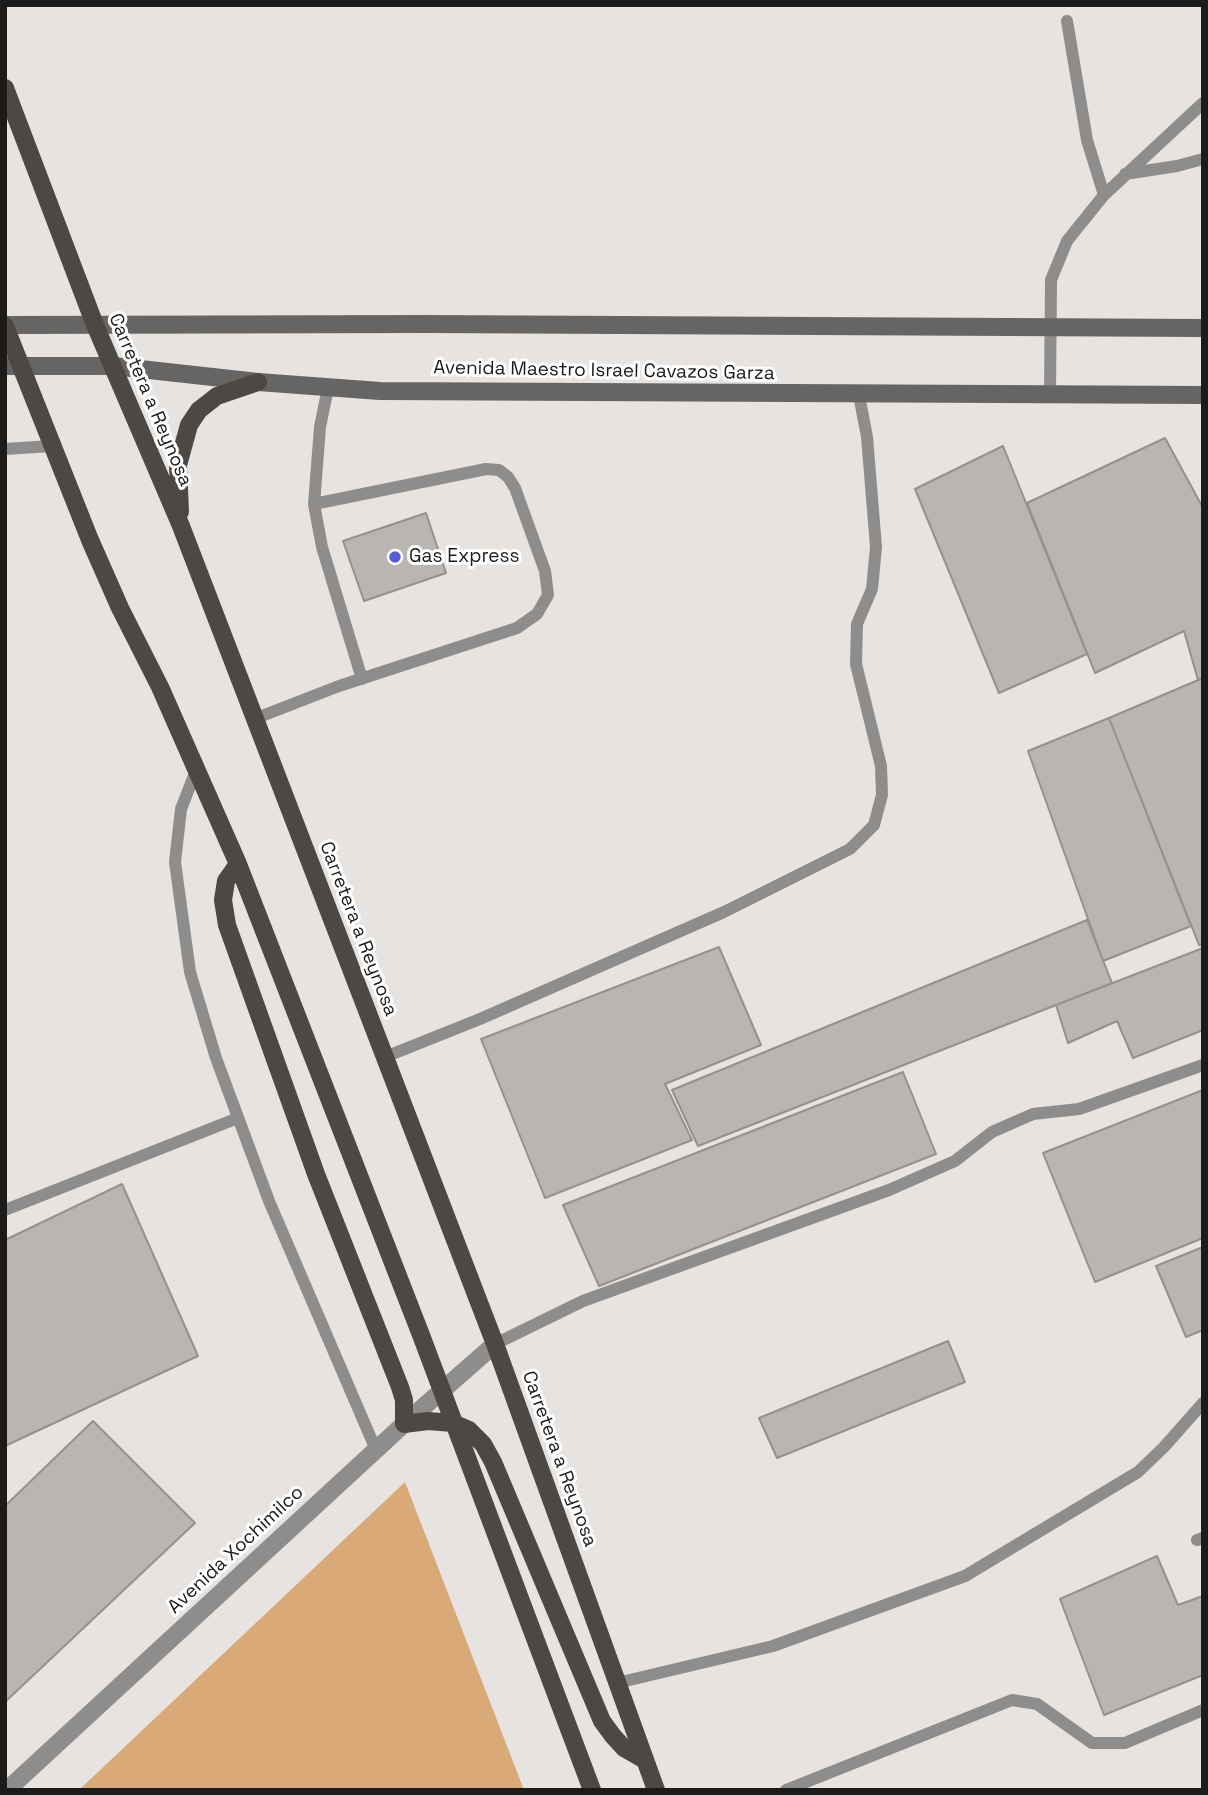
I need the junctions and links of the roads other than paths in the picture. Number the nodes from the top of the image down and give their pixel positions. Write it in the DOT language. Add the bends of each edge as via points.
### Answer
graph roads {
  1 [pos="1067,21"];
  2 [pos="5,88"];
  3 [pos="1203,103"];
  4 [pos="5,121"];
  5 [pos="29,151"];
  6 [pos="1203,159"];
  7 [pos="1125,174"];
  8 [pos="1104,195"];
  9 [pos="94,325"];
  10 [pos="5,326"];
  11 [pos="1203,328"];
  12 [pos="1049,329"];
  13 [pos="14,366"];
  14 [pos="113,366"];
  15 [pos="258,382"];
  16 [pos="328,388"];
  17 [pos="1050,393"];
  18 [pos="859,395"];
  19 [pos="1203,395"];
  20 [pos="52,446"];
  21 [pos="5,449"];
  22 [pos="314,504"];
  23 [pos="181,526"];
  24 [pos="362,679"];
  25 [pos="254,719"];
  26 [pos="197,768"];
  27 [pos="238,864"];
  28 [pos="385,1058"];
  29 [pos="1203,1065"];
  30 [pos="238,1118"];
  31 [pos="5,1210"];
  32 [pos="495,1344"];
  33 [pos="442,1390"];
  34 [pos="1203,1403"];
  35 [pos="404,1423"];
  36 [pos="453,1423"];
  37 [pos="376,1450"];
  38 [pos="617,1683"];
  39 [pos="1203,1710"];
  40 [pos="643,1759"];
  41 [pos="7,1790"];
  42 [pos="592,1790"];
  43 [pos="656,1790"];
  44 [pos="786,1790"];
  1 -- 8 [label="lane" via="1087,140"];
  2 -- 5 [label="main road, Carretera a Reynosa"];
  3 -- 7 [label="lane"];
  4 -- 5 [label="main road"];
  5 -- 9 [label="main road, Carretera a Reynosa"];
  6 -- 7 [label="lane"];
  7 -- 8 [label="lane"];
  8 -- 12 [label="lane" via="1067,240 1051,280"];
  9 -- 10 [label="main road"];
  9 -- 12 [label="main road"];
  9 -- 14 [label="main road, Carretera a Reynosa"];
  10 -- 13 [label="main road"];
  11 -- 12 [label="main road"];
  12 -- 17 [label="lane"];
  13 -- 14 [label="main road, Avenida Maestro Israel Cavazos Garza"];
  13 -- 20 [label="main road"];
  14 -- 15 [label="main road, Avenida Maestro Israel Cavazos Garza"];
  14 -- 23 [label="main road, Carretera a Reynosa"];
  15 -- 16 [label="main road, Avenida Maestro Israel Cavazos Garza"];
  15 -- 23 [label="main road" via="217,396 189,425 178,465"];
  16 -- 18 [label="main road, Avenida Maestro Israel Cavazos Garza"];
  16 -- 22 [label="lane"];
  17 -- 18 [label="main road, Avenida Maestro Israel Cavazos Garza"];
  17 -- 19 [label="main road, Avenida Maestro Israel Cavazos Garza"];
  18 -- 28 [label="lane" via="876,547 872,589 857,624 856,664 881,766 882,795 874,825 850,849 724,912"];
  20 -- 21 [label="lane"];
  20 -- 26 [label="main road" via="120,608"];
  22 -- 24 [label="lane" via="322,547"];
  22 -- 24 [label="lane" via="499,470 515,488 545,571 548,595 537,614 517,628"];
  23 -- 25 [label="main road, Carretera a Reynosa"];
  24 -- 25 [label="lane"];
  25 -- 28 [label="main road, Carretera a Reynosa"];
  26 -- 27 [label="main road"];
  26 -- 30 [label="lane" via="181,809 175,862 190,972"];
  27 -- 33 [label="main road"];
  27 -- 35 [label="main road" via="226,881 227,925 316,1174 400,1387"];
  28 -- 32 [label="main road, Carretera a Reynosa"];
  29 -- 32 [label="lane" via="1079,1109 1033,1114 992,1132 956,1161 583,1301"];
  30 -- 31 [label="lane"];
  30 -- 37 [label="lane"];
  32 -- 33 [label="street, Avenida Xochimilco"];
  32 -- 38 [label="main road, Carretera a Reynosa"];
  33 -- 35 [label="street, Avenida Xochimilco"];
  33 -- 36 [label="main road"];
  34 -- 38 [label="lane" via="1138,1472 965,1576 772,1646"];
  35 -- 36 [label="main road"];
  35 -- 37 [label="street, Avenida Xochimilco"];
  36 -- 40 [label="main road" via="475,1434 493,1462 603,1721 624,1748"];
  36 -- 42 [label="main road"];
  37 -- 41 [label="street, Avenida Xochimilco"];
  38 -- 40 [label="main road, Carretera a Reynosa"];
  39 -- 44 [label="lane" via="1125,1743 1092,1742 1037,1704 1012,1700"];
  40 -- 43 [label="main road, Carretera a Reynosa"];
}
